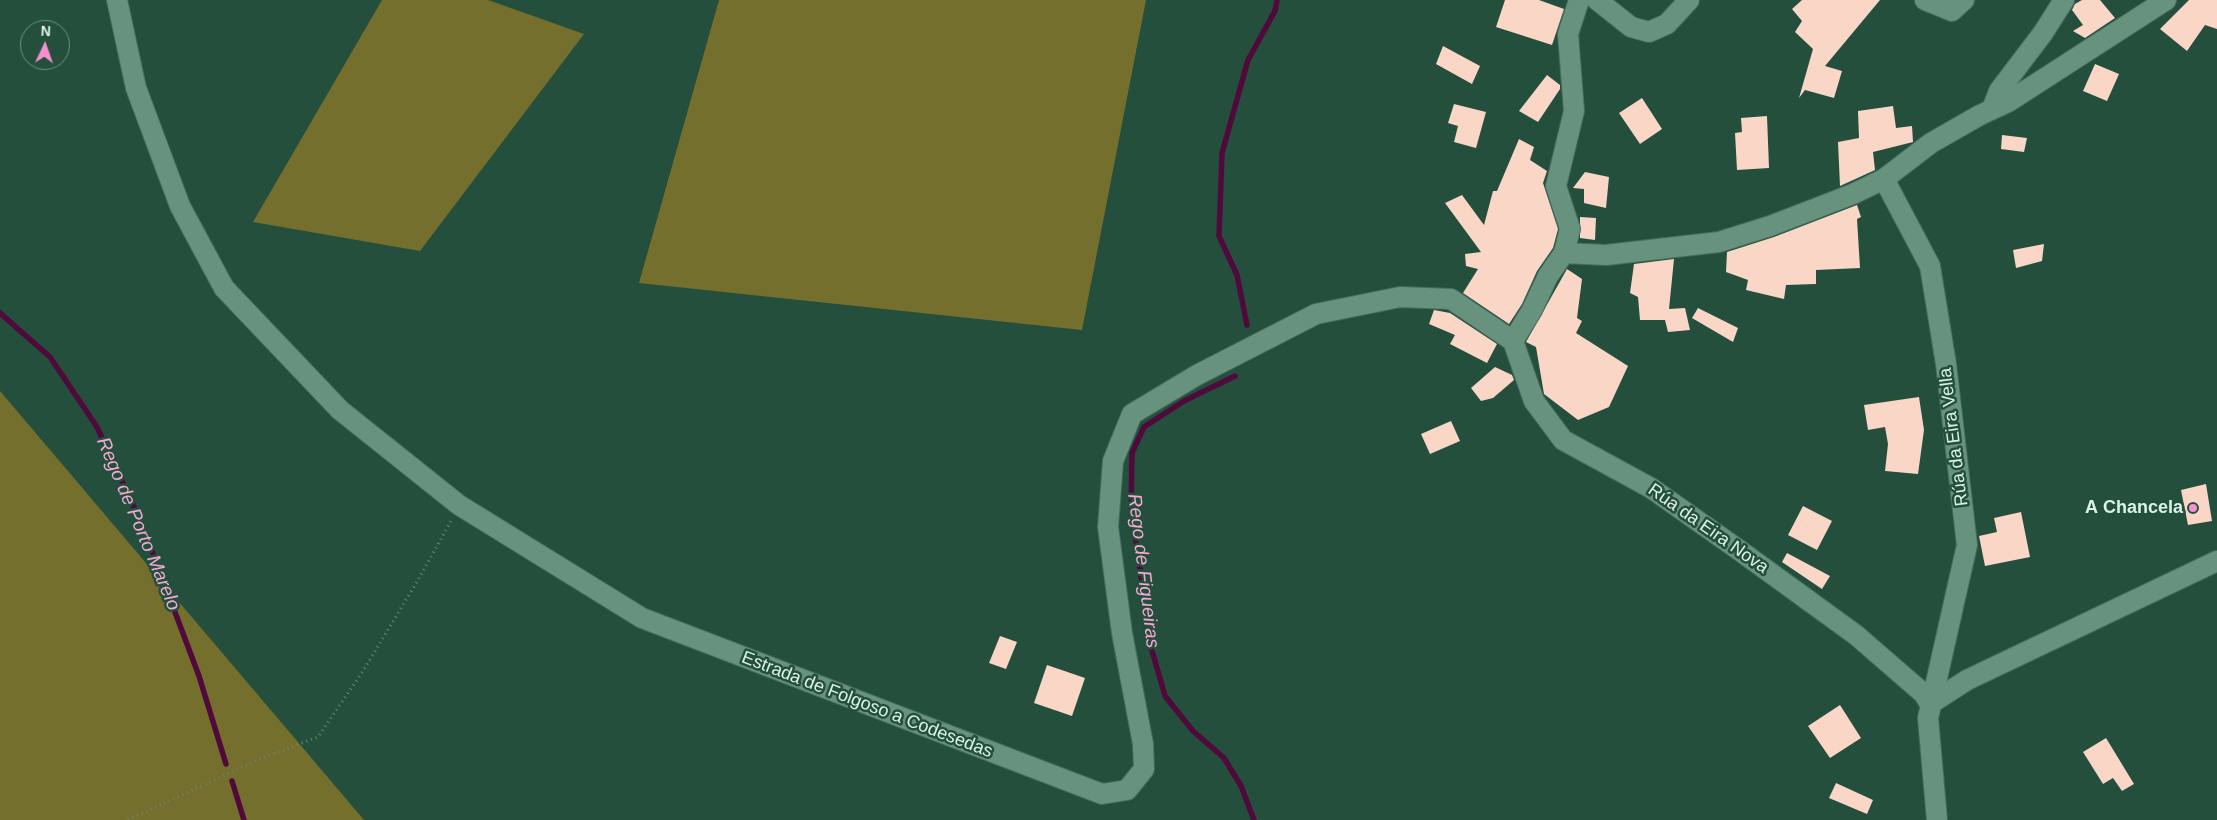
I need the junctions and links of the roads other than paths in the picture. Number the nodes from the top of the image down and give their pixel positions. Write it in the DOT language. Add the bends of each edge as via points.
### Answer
graph roads {
  1 [pos="117,0"];
  2 [pos="1689,0"];
  3 [pos="1925,0"];
  4 [pos="1964,0"];
  5 [pos="2064,0"];
  6 [pos="2166,0"];
  7 [pos="1581,1"];
  8 [pos="1992,109"];
  9 [pos="1884,178"];
  10 [pos="1564,253"];
  11 [pos="1513,341"];
  12 [pos="2217,561"];
  13 [pos="1930,704"];
  14 [pos="1937,820"];
  1 -- 11 [label="street, Estrada de Folgoso a Codesedas" via="136,88 180,206 224,288 340,410 459,505 642,618 1102,794 1127,790 1144,769 1143,744 1122,633 1108,526 1113,460 1132,414 1197,375 1316,314 1400,297 1452,299"];
  2 -- 7 [label="street" via="1667,24 1649,32 1630,27"];
  3 -- 4 [label="street" via="1952,11"];
  5 -- 8 [label="street" via="1999,91"];
  6 -- 8 [label="street" via="2008,102"];
  7 -- 10 [label="street" via="1568,34 1574,112 1556,186 1570,229"];
  8 -- 9 [label="street" via="1931,143"];
  9 -- 10 [label="street" via="1770,226 1719,242 1606,255"];
  9 -- 13 [label="street, Rúa da Eira Vella" via="1930,266 1946,364 1967,545"];
  10 -- 11 [label="street"];
  11 -- 13 [label="street, Rúa da Eira Nova" via="1534,401 1563,440 1651,488 1738,550 1856,635 1924,694"];
  12 -- 13 [label="street" via="1967,680"];
  13 -- 14 [label="street, Rúa da Eira Vella" via="1929,737"];
}
